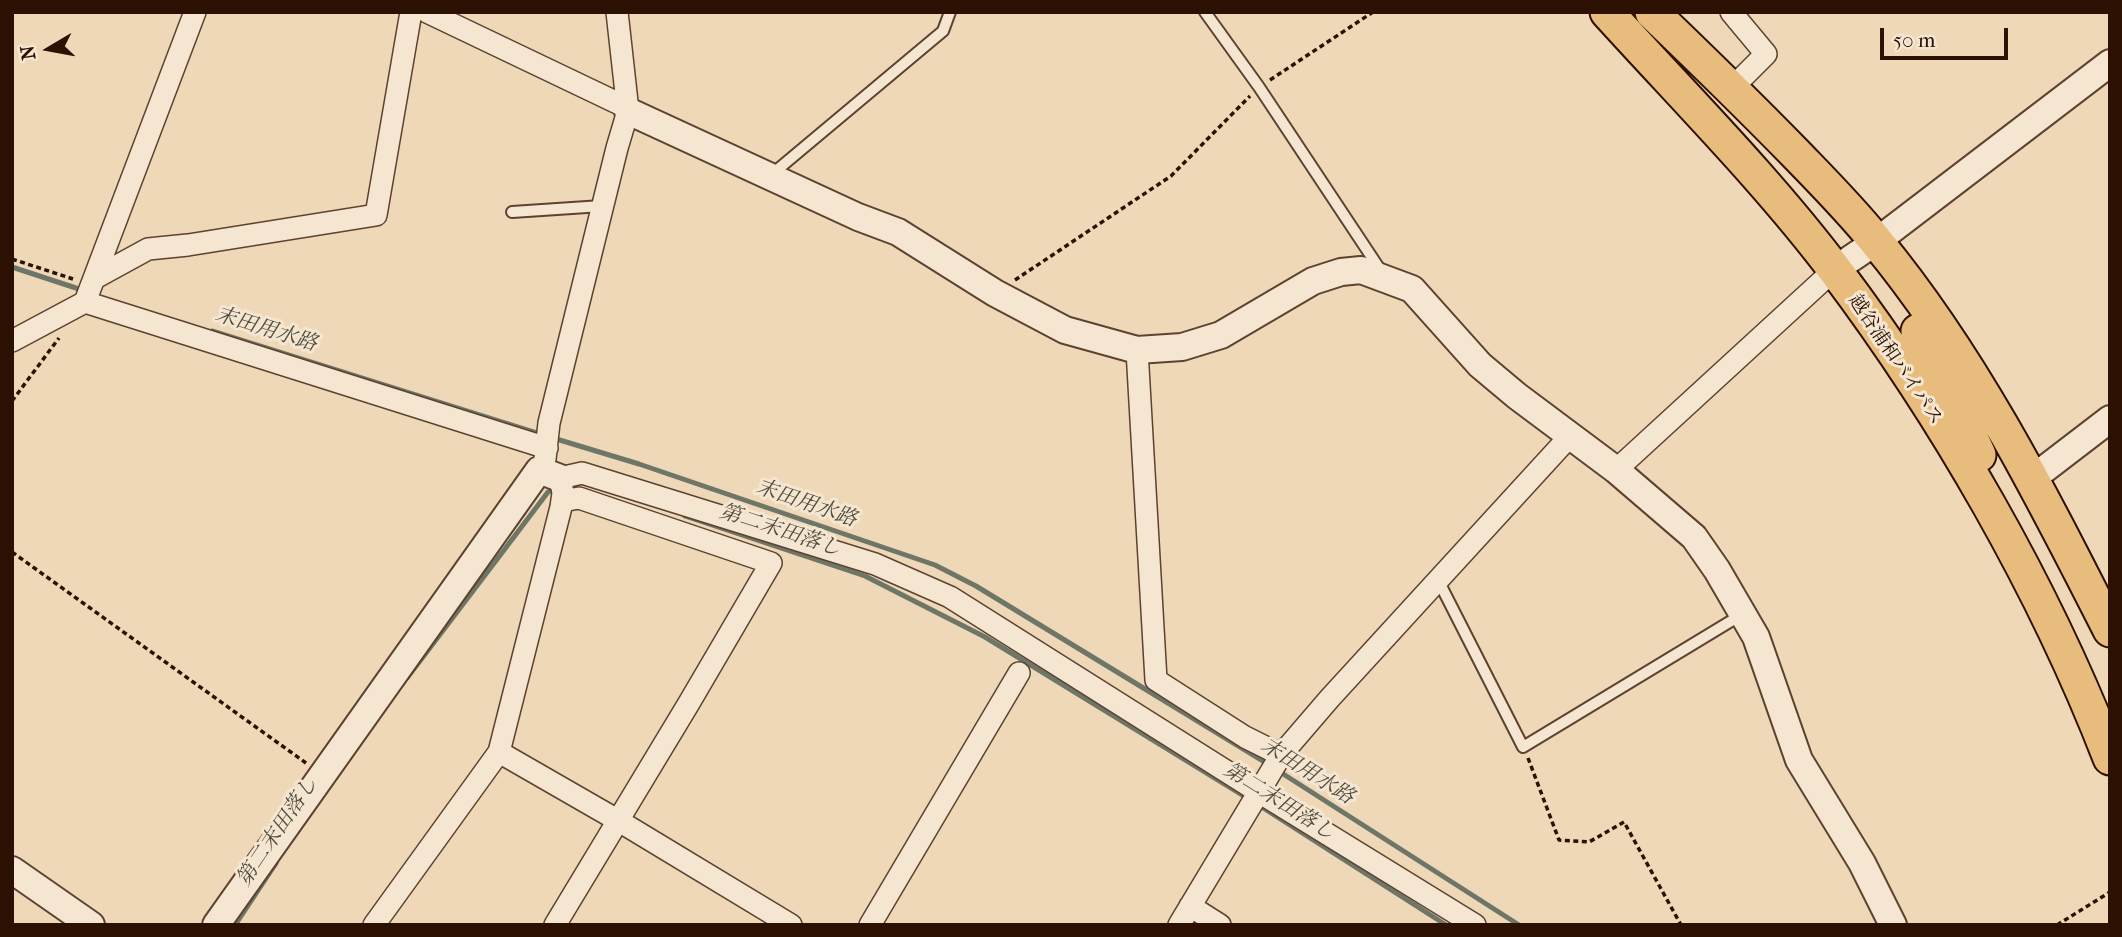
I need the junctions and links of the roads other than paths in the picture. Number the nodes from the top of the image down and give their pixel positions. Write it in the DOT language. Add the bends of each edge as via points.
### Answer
graph roads {
  1 [pos="195,12"];
  2 [pos="411,12"];
  3 [pos="427,12"];
  4 [pos="617,12"];
  5 [pos="950,12"];
  6 [pos="1205,12"];
  7 [pos="1606,12"];
  8 [pos="1652,12"];
  9 [pos="1731,12"];
  10 [pos="2110,63"];
  11 [pos="1732,88"];
  12 [pos="628,110"];
  13 [pos="769,177"];
  14 [pos="602,206"];
  15 [pos="512,212"];
  16 [pos="1857,255"];
  17 [pos="1386,279"];
  18 [pos="91,288"];
  19 [pos="12,341"];
  20 [pos="1137,350"];
  21 [pos="2110,419"];
  22 [pos="1570,436"];
  23 [pos="1616,470"];
  24 [pos="552,474"];
  25 [pos="2033,478"];
  26 [pos="1438,580"];
  27 [pos="1743,614"];
  28 [pos="2110,629"];
  29 [pos="1020,673"];
  30 [pos="499,752"];
  31 [pos="1281,755"];
  32 [pos="2110,758"];
  33 [pos="1259,792"];
  34 [pos="619,821"];
  35 [pos="12,870"];
  36 [pos="1184,916"];
  37 [pos="91,925"];
  38 [pos="216,925"];
  39 [pos="374,925"];
  40 [pos="555,925"];
  41 [pos="791,925"];
  42 [pos="870,925"];
  43 [pos="1220,925"];
  44 [pos="1475,925"];
  45 [pos="1893,925"];
  1 -- 18 [label="street"];
  2 -- 18 [label="street" via="376,215 148,250"];
  3 -- 12 [label="street"];
  4 -- 12 [label="street"];
  5 -- 13 [label="lane" via="943,31"];
  6 -- 17 [label="lane"];
  7 -- 16 [label="highway" via="1775,197"];
  8 -- 11 [label="highway"];
  9 -- 11 [label="street" via="1766,54"];
  10 -- 16 [label="street"];
  11 -- 16 [label="highway" via="1851,211"];
  12 -- 13 [label="street"];
  12 -- 14 [label="street"];
  13 -- 20 [label="street" via="898,232 995,293 1065,330"];
  14 -- 15 [label="lane"];
  14 -- 24 [label="street" via="549,423"];
  16 -- 23 [label="street"];
  16 -- 25 [label="highway" via="1975,380"];
  16 -- 32 [label="highway" via="1929,347 2006,516 2004,536 2054,629"];
  17 -- 20 [label="street" via="1361,270 1324,276 1222,335 1182,348"];
  17 -- 22 [label="street" via="1412,289 1480,365"];
  18 -- 19 [label="street"];
  18 -- 24 [label="street"];
  20 -- 31 [label="street" via="1156,680"];
  21 -- 25 [label="street"];
  22 -- 23 [label="street"];
  22 -- 26 [label="street"];
  23 -- 27 [label="street" via="1694,537"];
  24 -- 30 [label="street"];
  24 -- 33 [label="street" via="582,473 874,564 950,597"];
  24 -- 34 [label="street" via="579,498 771,563"];
  24 -- 38 [label="street"];
  25 -- 28 [label="highway"];
  26 -- 27 [label="lane" via="1523,747"];
  26 -- 31 [label="street"];
  27 -- 45 [label="street" via="1756,637 1799,760 1862,863"];
  29 -- 42 [label="street"];
  30 -- 34 [label="street"];
  30 -- 39 [label="street"];
  31 -- 33 [label="street"];
  33 -- 36 [label="street"];
  33 -- 44 [label="street"];
  34 -- 40 [label="street"];
  34 -- 41 [label="street"];
  35 -- 37 [label="street"];
  36 -- 43 [label="street"];
}
